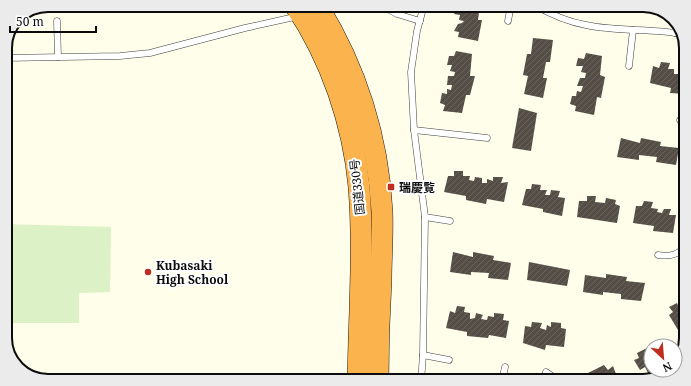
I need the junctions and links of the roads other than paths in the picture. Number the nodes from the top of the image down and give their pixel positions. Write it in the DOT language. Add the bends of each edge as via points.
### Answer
graph roads {
  1 [pos="306,12"];
  2 [pos="310,12"];
  3 [pos="311,12"];
  4 [pos="393,12"];
  5 [pos="422,12"];
  6 [pos="510,12"];
  7 [pos="546,12"];
  8 [pos="57,21"];
  9 [pos="420,21"];
  10 [pos="508,21"];
  11 [pos="633,30"];
  12 [pos="675,33"];
  13 [pos="58,57"];
  14 [pos="12,58"];
  15 [pos="629,66"];
  16 [pos="414,130"];
  17 [pos="487,138"];
  18 [pos="425,217"];
  19 [pos="450,221"];
  20 [pos="679,252"];
  21 [pos="658,255"];
  22 [pos="423,355"];
  23 [pos="449,360"];
  24 [pos="505,367"];
  25 [pos="546,372"];
  26 [pos="358,374"];
  27 [pos="378,374"];
  28 [pos="422,374"];
  29 [pos="504,374"];
  30 [pos="549,374"];
  1 -- 13 [label="lane" via="150,53"];
  2 -- 26 [label="highway, 国道330号" via="352,139 359,186 361,239"];
  3 -- 27 [label="highway, 国道330号" via="333,32 357,84 375,159 382,211"];
  4 -- 9 [label="lane"];
  5 -- 9 [label="lane"];
  6 -- 10 [label="lane"];
  7 -- 11 [label="lane" via="586,25"];
  8 -- 13 [label="lane"];
  9 -- 16 [label="lane" via="411,72"];
  11 -- 12 [label="lane"];
  11 -- 15 [label="lane"];
  13 -- 14 [label="lane"];
  16 -- 17 [label="lane"];
  16 -- 18 [label="lane"];
  18 -- 19 [label="lane"];
  18 -- 22 [label="lane"];
  20 -- 21 [label="lane"];
  22 -- 23 [label="lane"];
  22 -- 28 [label="lane"];
  24 -- 29 [label="lane"];
  25 -- 30 [label="lane"];
}
